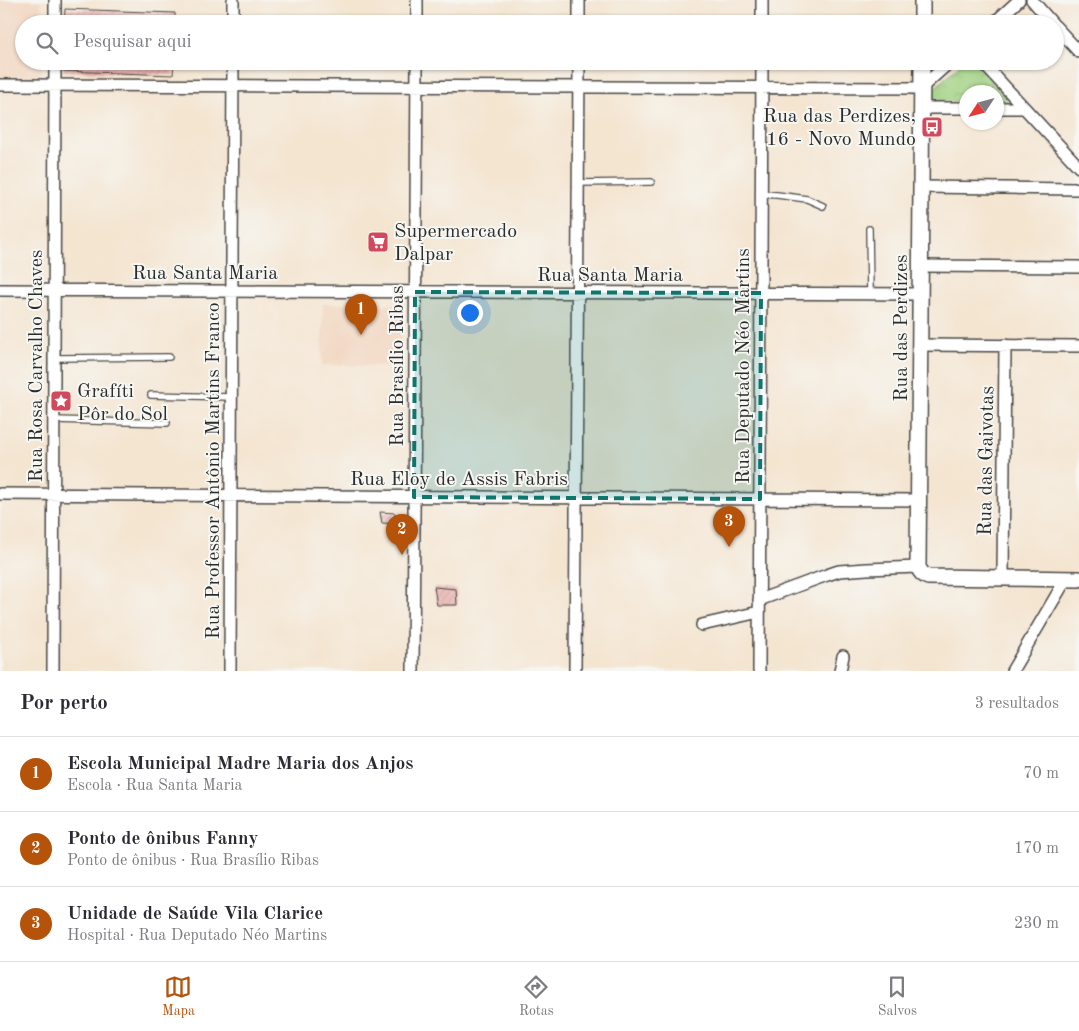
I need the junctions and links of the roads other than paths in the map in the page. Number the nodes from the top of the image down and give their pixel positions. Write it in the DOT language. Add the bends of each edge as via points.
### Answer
graph roads {
  1 [pos="55,0"];
  2 [pos="233,0"];
  3 [pos="417,0"];
  4 [pos="579,0"];
  5 [pos="762,0"];
  6 [pos="922,0"];
  7 [pos="1018,0"];
  8 [pos="1032,0"];
  9 [pos="55,15"];
  10 [pos="233,15"];
  11 [pos="417,15"];
  12 [pos="579,15"];
  13 [pos="762,15"];
  14 [pos="922,15"];
  15 [pos="1002,15"];
  16 [pos="1045,15"];
  17 [pos="1064,36"];
  18 [pos="1079,52"];
  19 [pos="55,70"];
  20 [pos="233,70"];
  21 [pos="417,70"];
  22 [pos="579,70"];
  23 [pos="762,70"];
  24 [pos="922,70"];
  25 [pos="941,70"];
  26 [pos="988,70"];
  27 [pos="0,85"];
  28 [pos="55,85"];
  29 [pos="233,86"];
  30 [pos="417,86"];
  31 [pos="579,87"];
  32 [pos="762,88"];
  33 [pos="922,88"];
  34 [pos="921,108"];
  35 [pos="959,108"];
  36 [pos="1004,108"];
  37 [pos="1024,108"];
  38 [pos="1079,167"];
  39 [pos="651,182"];
  40 [pos="578,183"];
  41 [pos="921,187"];
  42 [pos="1079,189"];
  43 [pos="761,194"];
  44 [pos="823,206"];
  45 [pos="869,229"];
  46 [pos="920,266"];
  47 [pos="1079,267"];
  48 [pos="0,290"];
  49 [pos="54,290"];
  50 [pos="232,291"];
  51 [pos="415,292"];
  52 [pos="577,292"];
  53 [pos="761,293"];
  54 [pos="870,294"];
  55 [pos="920,294"];
  56 [pos="920,345"];
  57 [pos="1005,345"];
  58 [pos="1079,346"];
  59 [pos="169,357"];
  60 [pos="54,358"];
  61 [pos="151,394"];
  62 [pos="231,397"];
  63 [pos="54,420"];
  64 [pos="167,423"];
  65 [pos="0,494"];
  66 [pos="53,494"];
  67 [pos="230,496"];
  68 [pos="414,497"];
  69 [pos="576,498"];
  70 [pos="760,499"];
  71 [pos="919,500"];
  72 [pos="918,568"];
  73 [pos="1003,578"];
  74 [pos="1073,579"];
  75 [pos="759,606"];
  76 [pos="702,625"];
  77 [pos="843,656"];
  78 [pos="53,671"];
  79 [pos="230,671"];
  80 [pos="413,671"];
  81 [pos="575,671"];
  82 [pos="759,671"];
  83 [pos="840,671"];
  84 [pos="1012,671"];
  1 -- 9 [label="street"];
  2 -- 10 [label="street"];
  3 -- 11 [label="street"];
  4 -- 12 [label="street"];
  5 -- 13 [label="street"];
  6 -- 14 [label="street"];
  7 -- 15 [label="street"];
  8 -- 16 [label="street"];
  17 -- 18 [label="street"];
  19 -- 28 [label="street, Rua Rosa Carvalho Chaves"];
  20 -- 29 [label="street, Rua Professor Antônio Martins Franco"];
  21 -- 30 [label="street, Rua Brasílio Ribas"];
  22 -- 31 [label="street"];
  23 -- 32 [label="street, Rua Deputado Néo Martins"];
  24 -- 33 [label="street, Rua das Perdizes"];
  25 -- 33 [label="street"];
  26 -- 37 [label="street"];
  27 -- 28 [label="street"];
  28 -- 29 [label="street"];
  28 -- 49 [label="street, Rua Rosa Carvalho Chaves"];
  29 -- 30 [label="street"];
  29 -- 50 [label="street, Rua Professor Antônio Martins Franco"];
  30 -- 31 [label="street"];
  30 -- 51 [label="street, Rua Brasílio Ribas"];
  31 -- 32 [label="street"];
  31 -- 40 [label="street"];
  32 -- 33 [label="street"];
  32 -- 43 [label="street, Rua Deputado Néo Martins"];
  33 -- 34 [label="street, Rua das Perdizes"];
  34 -- 35 [label="street"];
  34 -- 41 [label="street, Rua das Perdizes"];
  36 -- 37 [label="street"];
  37 -- 38 [label="street"];
  39 -- 40 [label="lane"];
  40 -- 52 [label="street"];
  41 -- 42 [label="street"];
  41 -- 46 [label="street, Rua das Perdizes"];
  43 -- 44 [label="lane" via="807,199"];
  43 -- 53 [label="street, Rua Deputado Néo Martins"];
  45 -- 54 [label="lane"];
  46 -- 47 [label="street"];
  46 -- 55 [label="street, Rua das Perdizes"];
  48 -- 49 [label="street, Rua Santa Maria"];
  49 -- 50 [label="street, Rua Santa Maria"];
  49 -- 60 [label="street, Rua Rosa Carvalho Chaves"];
  50 -- 51 [label="street, Rua Santa Maria"];
  50 -- 62 [label="street, Rua Professor Antônio Martins Franco"];
  51 -- 52 [label="street, Rua Santa Maria"];
  51 -- 68 [label="street, Rua Brasílio Ribas"];
  52 -- 53 [label="street, Rua Santa Maria"];
  52 -- 69 [label="street"];
  53 -- 54 [label="street, Rua Santa Maria"];
  53 -- 70 [label="street, Rua Deputado Néo Martins"];
  54 -- 55 [label="street, Rua Santa Maria"];
  55 -- 56 [label="street, Rua das Perdizes"];
  56 -- 57 [label="street"];
  56 -- 71 [label="street, Rua das Perdizes"];
  57 -- 58 [label="street"];
  57 -- 73 [label="street, Rua das Gaivotas"];
  59 -- 60 [label="lane"];
  60 -- 63 [label="street, Rua Rosa Carvalho Chaves"];
  61 -- 62 [label="lane"];
  62 -- 67 [label="street, Rua Professor Antônio Martins Franco"];
  63 -- 64 [label="lane"];
  63 -- 66 [label="street, Rua Rosa Carvalho Chaves"];
  65 -- 66 [label="street, Rua Eloy de Assis Fabris"];
  66 -- 67 [label="street, Rua Eloy de Assis Fabris"];
  66 -- 78 [label="street, Rua Rosa Carvalho Chaves"];
  67 -- 68 [label="street, Rua Eloy de Assis Fabris"];
  67 -- 79 [label="street, Rua Professor Antônio Martins Franco"];
  68 -- 69 [label="street, Rua Eloy de Assis Fabris"];
  68 -- 80 [label="street, Rua Brasílio Ribas"];
  69 -- 70 [label="street, Rua Eloy de Assis Fabris"];
  69 -- 81 [label="street"];
  70 -- 71 [label="street, Rua Eloy de Assis Fabris"];
  70 -- 75 [label="street, Rua Deputado Néo Martins"];
  71 -- 72 [label="street, Rua das Perdizes"];
  72 -- 73 [label="street" via="928,577"];
  72 -- 75 [label="street" via="867,568 839,572"];
  73 -- 74 [label="street"];
  74 -- 84 [label="street"];
  75 -- 76 [label="street"];
  75 -- 82 [label="street, Rua Deputado Néo Martins"];
  77 -- 83 [label="street"];
}
